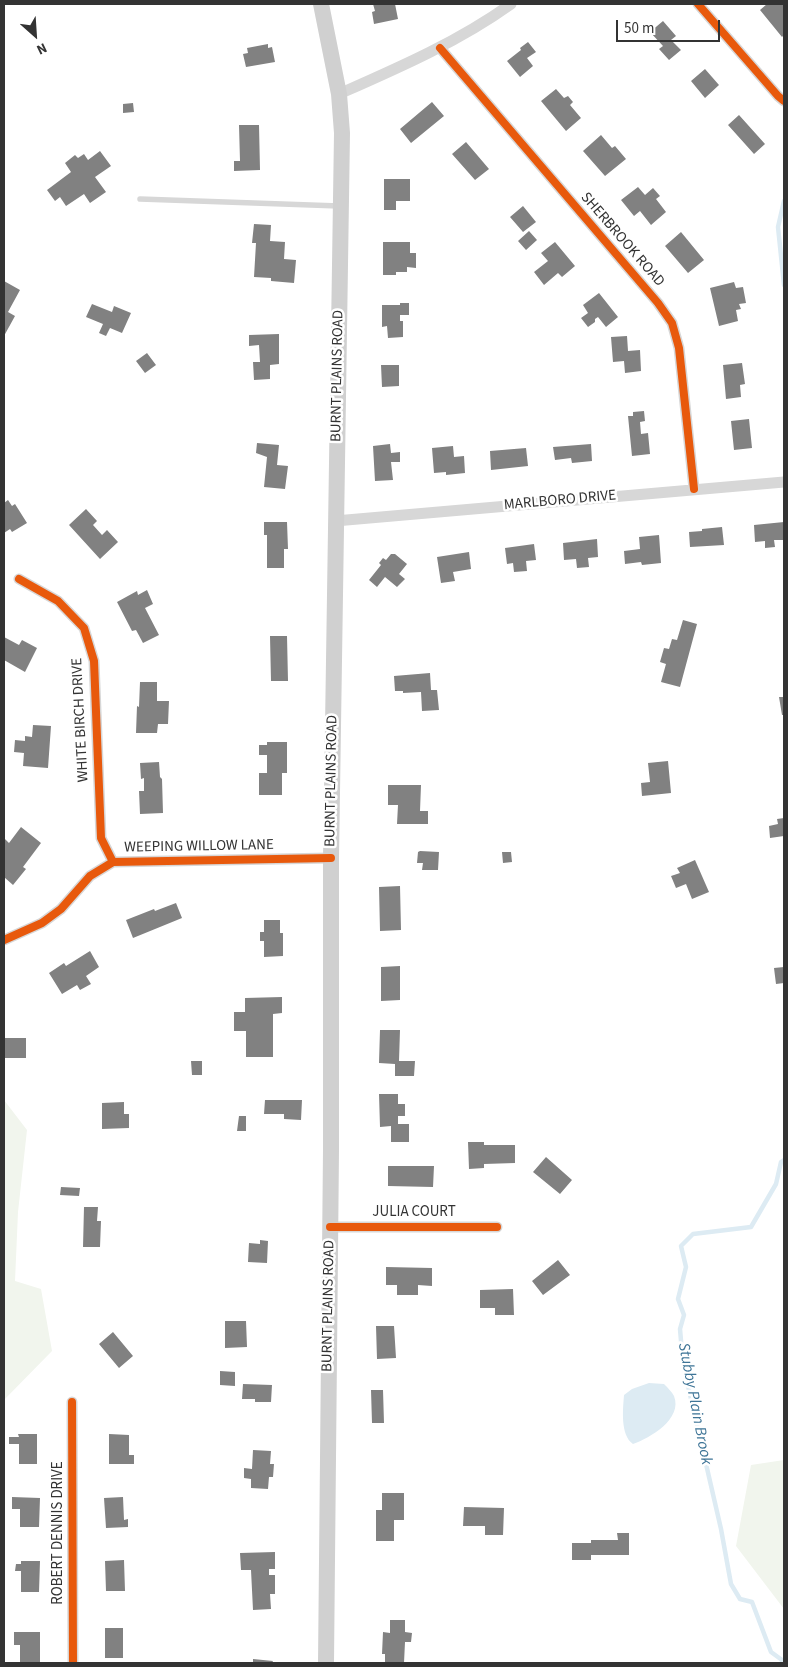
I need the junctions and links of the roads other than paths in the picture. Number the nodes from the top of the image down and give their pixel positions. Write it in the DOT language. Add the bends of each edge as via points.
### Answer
graph roads {
  1 [pos="321,4"];
  2 [pos="511,4"];
  3 [pos="698,4"];
  4 [pos="440,48"];
  5 [pos="339,94"];
  6 [pos="784,101"];
  7 [pos="140,199"];
  8 [pos="341,206"];
  9 [pos="784,482"];
  10 [pos="694,489"];
  11 [pos="335,521"];
  12 [pos="18,579"];
  13 [pos="331,858"];
  14 [pos="112,862"];
  15 [pos="4,940"];
  16 [pos="330,1227"];
  17 [pos="498,1227"];
  18 [pos="72,1402"];
  19 [pos="73,1663"];
  20 [pos="326,1663"];
  1 -- 5 [label="main road, BURNT PLAINS ROAD"];
  2 -- 4 [label="street"];
  3 -- 6 [label="street"];
  4 -- 5 [label="street"];
  4 -- 10 [label="street, SHERBROOK ROAD" via="672,322 680,348"];
  5 -- 8 [label="main road, BURNT PLAINS ROAD"];
  7 -- 8 [label="lane"];
  8 -- 11 [label="main road, BURNT PLAINS ROAD"];
  9 -- 10 [label="street, MARLBORO DRIVE"];
  10 -- 11 [label="street, MARLBORO DRIVE"];
  11 -- 13 [label="main road, BURNT PLAINS ROAD"];
  12 -- 14 [label="street, WHITE BIRCH DRIVE" via="58,601 84,628 94,661 101,838"];
  13 -- 14 [label="street, WEEPING WILLOW LANE"];
  13 -- 16 [label="main road, BURNT PLAINS ROAD"];
  14 -- 15 [label="street, WEEPING WILLOW LANE" via="90,876 61,909 42,923"];
  16 -- 17 [label="street, JULIA COURT"];
  16 -- 20 [label="main road, BURNT PLAINS ROAD"];
  18 -- 19 [label="street, ROBERT DENNIS DRIVE"];
}
